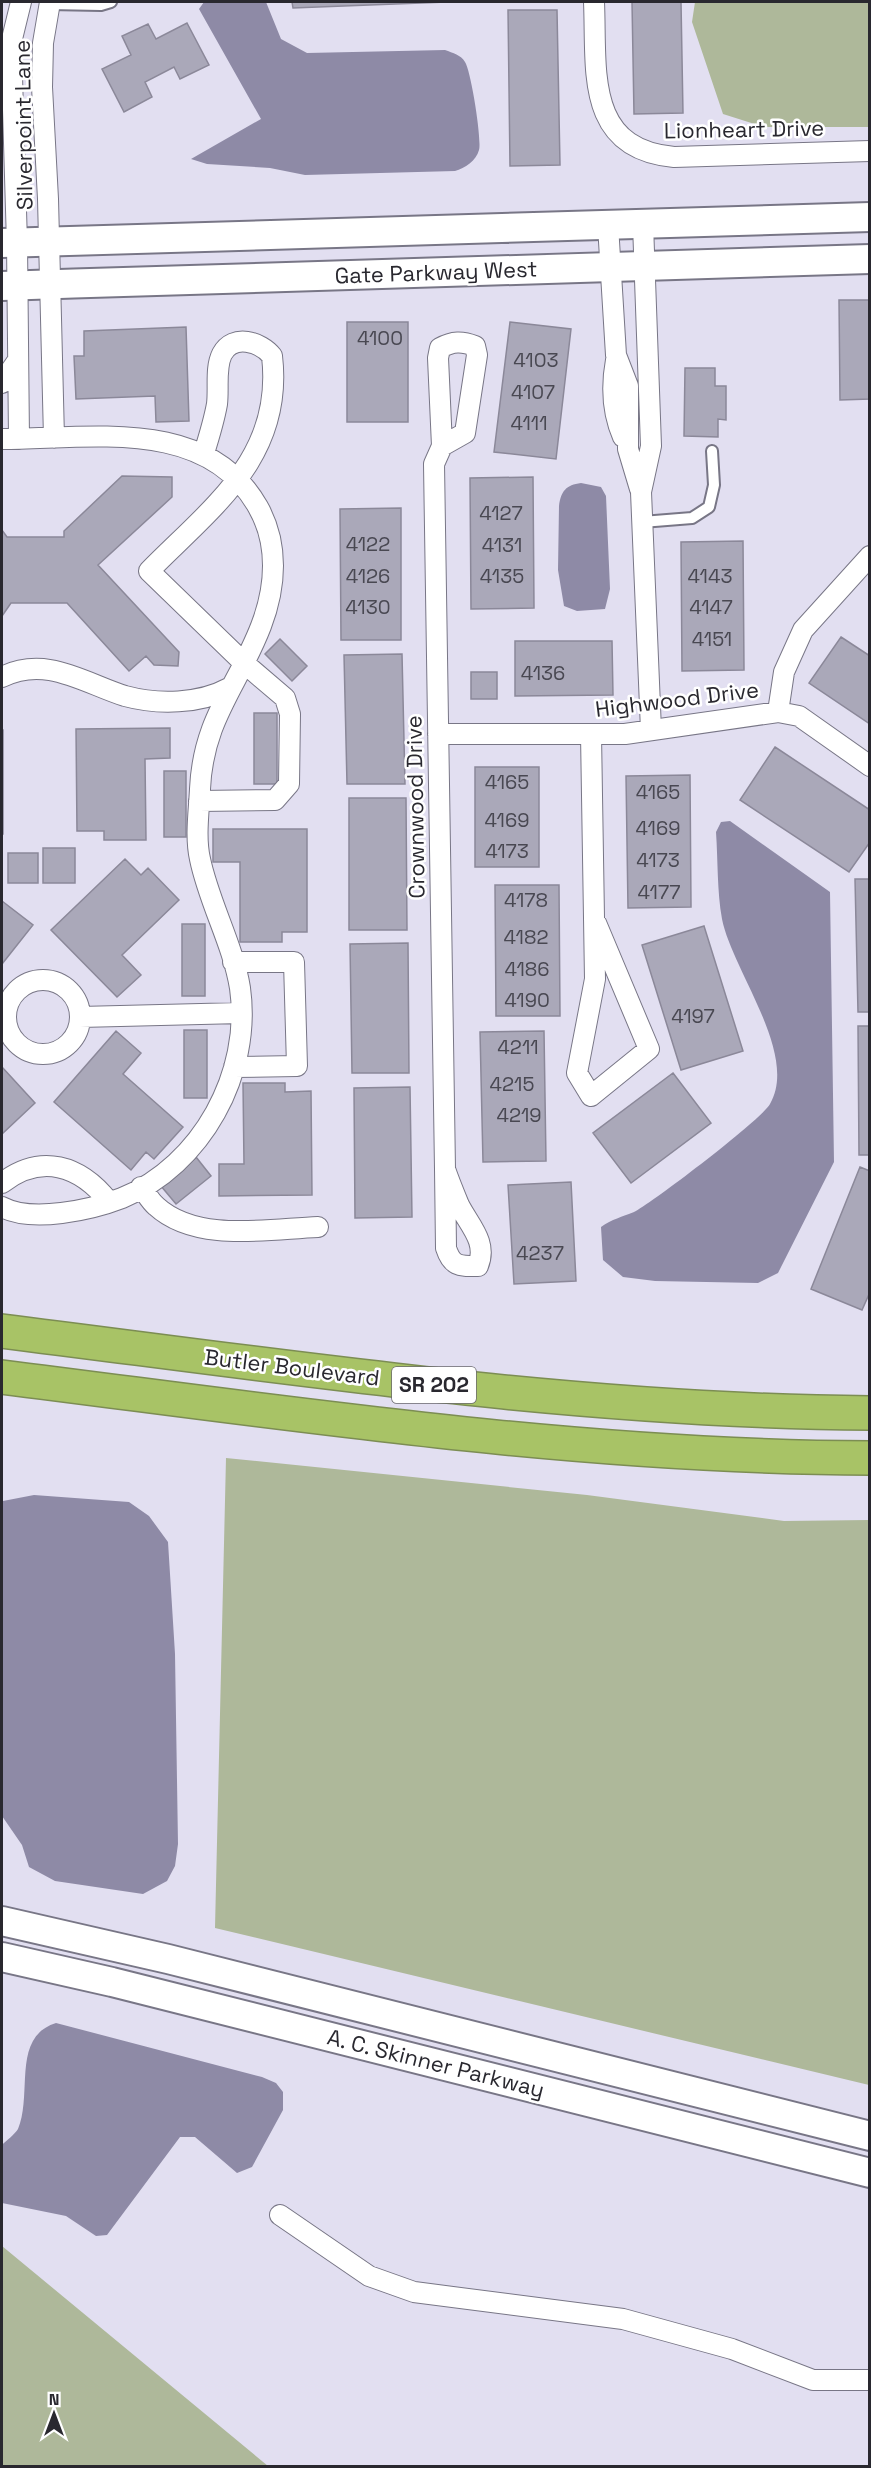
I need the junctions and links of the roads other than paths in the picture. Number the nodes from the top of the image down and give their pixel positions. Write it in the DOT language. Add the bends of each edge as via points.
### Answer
graph roads {
  1 [pos="21,2"];
  2 [pos="111,2"];
  3 [pos="594,2"];
  4 [pos="50,3"];
  5 [pos="870,151"];
  6 [pos="870,217"];
  7 [pos="643,224"];
  8 [pos="608,225"];
  9 [pos="48,240"];
  10 [pos="9,243"];
  11 [pos="870,259"];
  12 [pos="646,267"];
  13 [pos="612,269"];
  14 [pos="50,284"];
  15 [pos="10,286"];
  16 [pos="18,360"];
  17 [pos="2,383"];
  18 [pos="54,438"];
  19 [pos="10,439"];
  20 [pos="442,446"];
  21 [pos="712,451"];
  22 [pos="204,453"];
  23 [pos="239,480"];
  24 [pos="641,492"];
  25 [pos="642,522"];
  26 [pos="870,556"];
  27 [pos="244,663"];
  28 [pos="2,677"];
  29 [pos="229,688"];
  30 [pos="778,712"];
  31 [pos="651,730"];
  32 [pos="438,734"];
  33 [pos="591,734"];
  34 [pos="870,765"];
  35 [pos="200,801"];
  36 [pos="596,923"];
  37 [pos="233,962"];
  38 [pos="241,1013"];
  39 [pos="4,1017"];
  40 [pos="80,1017"];
  41 [pos="234,1066"];
  42 [pos="445,1169"];
  43 [pos="2,1183"];
  44 [pos="141,1187"];
  45 [pos="110,1202"];
  46 [pos="2,1207"];
  47 [pos="318,1227"];
  48 [pos="2,1331"];
  49 [pos="2,1377"];
  50 [pos="870,1413"];
  51 [pos="870,1458"];
  52 [pos="2,1921"];
  53 [pos="2,1957"];
  54 [pos="870,2136"];
  55 [pos="870,2173"];
  56 [pos="280,2215"];
  57 [pos="870,2380"];
  1 -- 10 [label="street, Silverpoint Lane" via="11,43"];
  2 -- 4 [label="lane"];
  3 -- 5 [label="street, Lionheart Drive" via="598,95 612,128 626,142 656,155 674,157"];
  4 -- 9 [label="street, Silverpoint Lane" via="43,43 42,87"];
  6 -- 7 [label="main road, Gate Parkway West"];
  7 -- 8 [label="main road, Gate Parkway West"];
  7 -- 12 [label="street"];
  8 -- 9 [label="main road, Gate Parkway West"];
  8 -- 13 [label="street"];
  9 -- 10 [label="main road, Gate Parkway West"];
  9 -- 14 [label="street, Silverpoint Lane"];
  10 -- 15 [label="street, Silverpoint Lane"];
  11 -- 12 [label="main road, Gate Parkway West"];
  12 -- 13 [label="main road, Gate Parkway West"];
  12 -- 24 [label="street" via="651,446"];
  13 -- 14 [label="main road, Gate Parkway West" via="498,269"];
  13 -- 24 [label="street" via="614,417"];
  14 -- 15 [label="main road, Gate Parkway West"];
  14 -- 18 [label="street, Silverpoint Lane"];
  15 -- 16 [label="street, Silverpoint Lane"];
  16 -- 17 [label="street"];
  16 -- 19 [label="street, Silverpoint Lane"];
  18 -- 19 [label="street"];
  18 -- 22 [label="street" via="154,439"];
  20 -- 20 [label="street, Crownwood Drive" via="465,433 477,355 476,346 463,342 440,348 438,357"];
  20 -- 32 [label="street, Crownwood Drive" via="434,464"];
  21 -- 25 [label="lane" via="714,485 709,507 692,518"];
  22 -- 23 [label="street"];
  22 -- 23 [label="street" via="217,404 223,351 231,344 243,342 264,347 272,356 274,368 272,407 256,454"];
  23 -- 27 [label="street" via="263,515 274,565 262,625"];
  23 -- 27 [label="street" via="149,572"];
  24 -- 25 [label="street"];
  25 -- 31 [label="street"];
  26 -- 30 [label="street" via="802,630 784,672"];
  27 -- 29 [label="street"];
  27 -- 35 [label="street" via="285,698 288,706 289,784 275,800"];
  28 -- 29 [label="street" via="28,670 59,670 127,696 175,701 216,695"];
  29 -- 35 [label="street" via="203,753"];
  30 -- 31 [label="street, Highwood Drive"];
  30 -- 34 [label="street, Highwood Drive" via="799,716"];
  31 -- 33 [label="street, Highwood Drive"];
  32 -- 33 [label="street, Highwood Drive"];
  32 -- 42 [label="street, Crownwood Drive"];
  33 -- 36 [label="street"];
  35 -- 37 [label="street" via="199,855"];
  36 -- 36 [label="street" via="649,1049 591,1096 577,1073 595,979"];
  37 -- 38 [label="street"];
  37 -- 41 [label="street" via="294,962 297,1066"];
  38 -- 40 [label="street"];
  38 -- 41 [label="street"];
  39 -- 40 [label="street" via="13,1039 21,1047 43,1054 64,1047 73,1039"];
  39 -- 40 [label="street" via="8,1004 24,985 49,981 71,993"];
  41 -- 44 [label="street" via="218,1111 204,1131 186,1153"];
  43 -- 45 [label="street" via="31,1167 69,1169 99,1189"];
  44 -- 45 [label="street"];
  44 -- 47 [label="street" via="156,1206 196,1226 221,1230"];
  45 -- 46 [label="street" via="57,1213 29,1213"];
  48 -- 50 [label="highway, Butler Boulevard / SR 202" via="567,1400 705,1409"];
  49 -- 51 [label="highway, Butler Boulevard / SR 202" via="530,1442 693,1453"];
  52 -- 54 [label="main road, A. C. Skinner Parkway" via="179,1961"];
  53 -- 55 [label="main road, A. C. Skinner Parkway"];
  56 -- 57 [label="street" via="369,2276 414,2292 623,2319 732,2349 813,2380"];
}
